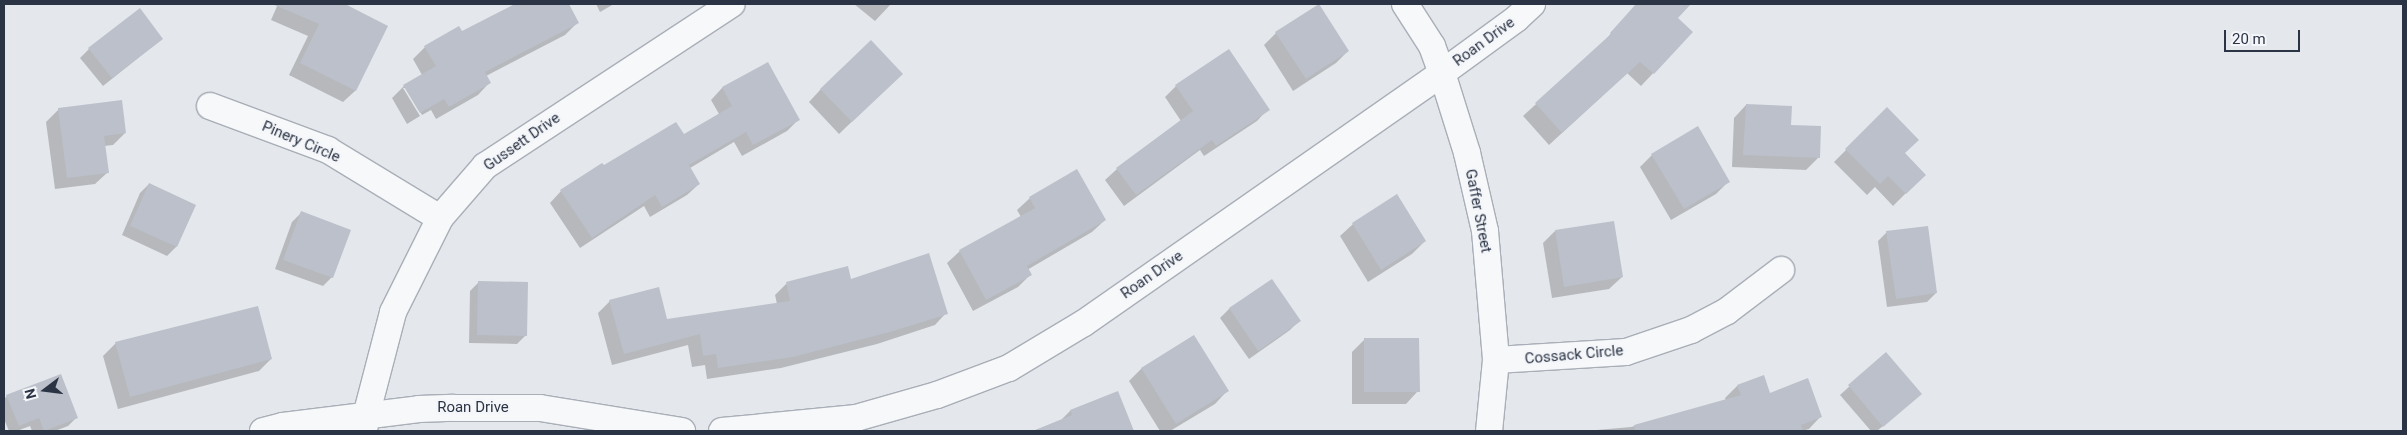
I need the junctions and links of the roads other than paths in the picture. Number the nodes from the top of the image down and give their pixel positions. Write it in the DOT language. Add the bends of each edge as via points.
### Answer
graph roads {
  1 [pos="732,4"];
  2 [pos="1405,4"];
  3 [pos="1532,4"];
  4 [pos="1442,73"];
  5 [pos="210,106"];
  6 [pos="440,218"];
  7 [pos="1781,270"];
  8 [pos="1496,360"];
  9 [pos="365,424"];
  10 [pos="263,431"];
  11 [pos="682,431"];
  12 [pos="722,431"];
  13 [pos="1489,431"];
  1 -- 6 [label="street, Gussett Drive" via="485,166"];
  2 -- 4 [label="street, Gaffer Street" via="1432,46"];
  3 -- 4 [label="street, Roan Drive"];
  4 -- 8 [label="street, Gaffer Street" via="1467,153 1485,231"];
  4 -- 12 [label="street, Roan Drive" via="1084,323 1009,368 937,395 856,418"];
  5 -- 6 [label="street, Pinery Circle" via="328,150"];
  6 -- 9 [label="street, Gussett Drive" via="393,312"];
  7 -- 8 [label="street, Cossack Circle" via="1720,314 1691,330 1626,352"];
  8 -- 13 [label="street, Gaffer Street"];
  9 -- 10 [label="street, Roan Drive" via="283,426"];
  9 -- 11 [label="street, Roan Drive" via="420,408 540,408"];
}
